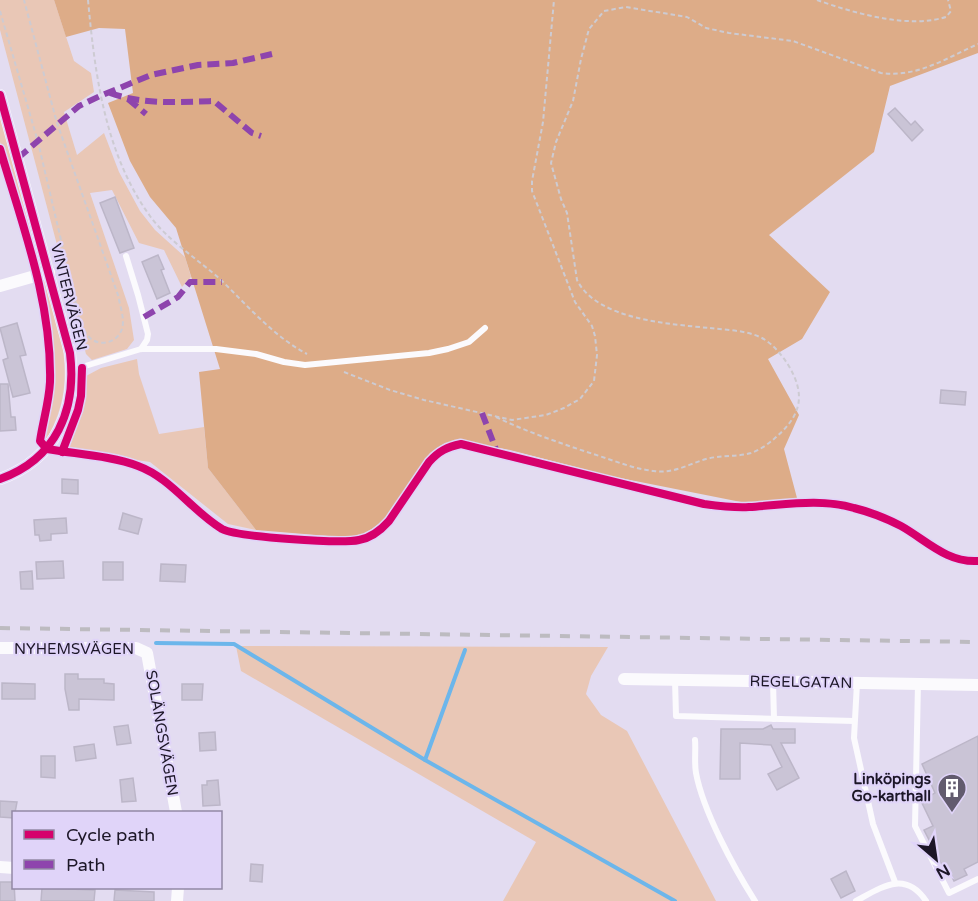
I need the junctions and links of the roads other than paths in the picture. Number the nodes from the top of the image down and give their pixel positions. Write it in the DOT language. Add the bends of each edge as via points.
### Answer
graph roads {
  1 [pos="0,95"];
  2 [pos="126,256"];
  3 [pos="49,272"];
  4 [pos="0,286"];
  5 [pos="485,328"];
  6 [pos="141,350"];
  7 [pos="72,370"];
  8 [pos="0,479"];
  9 [pos="0,648"];
  10 [pos="147,653"];
  11 [pos="624,679"];
  12 [pos="675,680"];
  13 [pos="773,682"];
  14 [pos="857,683"];
  15 [pos="918,684"];
  16 [pos="978,685"];
  17 [pos="774,719"];
  18 [pos="854,721"];
  19 [pos="695,740"];
  20 [pos="176,811"];
  21 [pos="978,879"];
  22 [pos="896,882"];
  23 [pos="755,901"];
  24 [pos="856,901"];
  25 [pos="926,901"];
  1 -- 3 [label="street, VINTERVÄGEN"];
  2 -- 6 [label="lane" via="148,334"];
  3 -- 4 [label="street"];
  3 -- 7 [label="street, VINTERVÄGEN"];
  5 -- 6 [label="lane" via="458,347 429,353 304,365 216,349"];
  6 -- 7 [label="lane"];
  7 -- 8 [label="street, VINTERVÄGEN" via="64,414 54,439 28,465"];
  9 -- 10 [label="street, NYHEMSVÄGEN" via="136,648"];
  10 -- 20 [label="street, SOLÄNGSVÄGEN"];
  11 -- 12 [label="street, REGELGATAN"];
  12 -- 13 [label="street, REGELGATAN"];
  12 -- 17 [label="lane" via="676,716"];
  13 -- 14 [label="street, REGELGATAN"];
  13 -- 17 [label="lane"];
  14 -- 15 [label="street, REGELGATAN"];
  14 -- 18 [label="lane"];
  15 -- 16 [label="street, REGELGATAN"];
  15 -- 21 [label="lane" via="915,826 949,893"];
  17 -- 18 [label="lane"];
  18 -- 22 [label="lane" via="854,738 873,824"];
  19 -- 23 [label="lane" via="696,772 710,813 739,877"];
  22 -- 24 [label="lane"];
  22 -- 25 [label="lane" via="913,885"];
}
